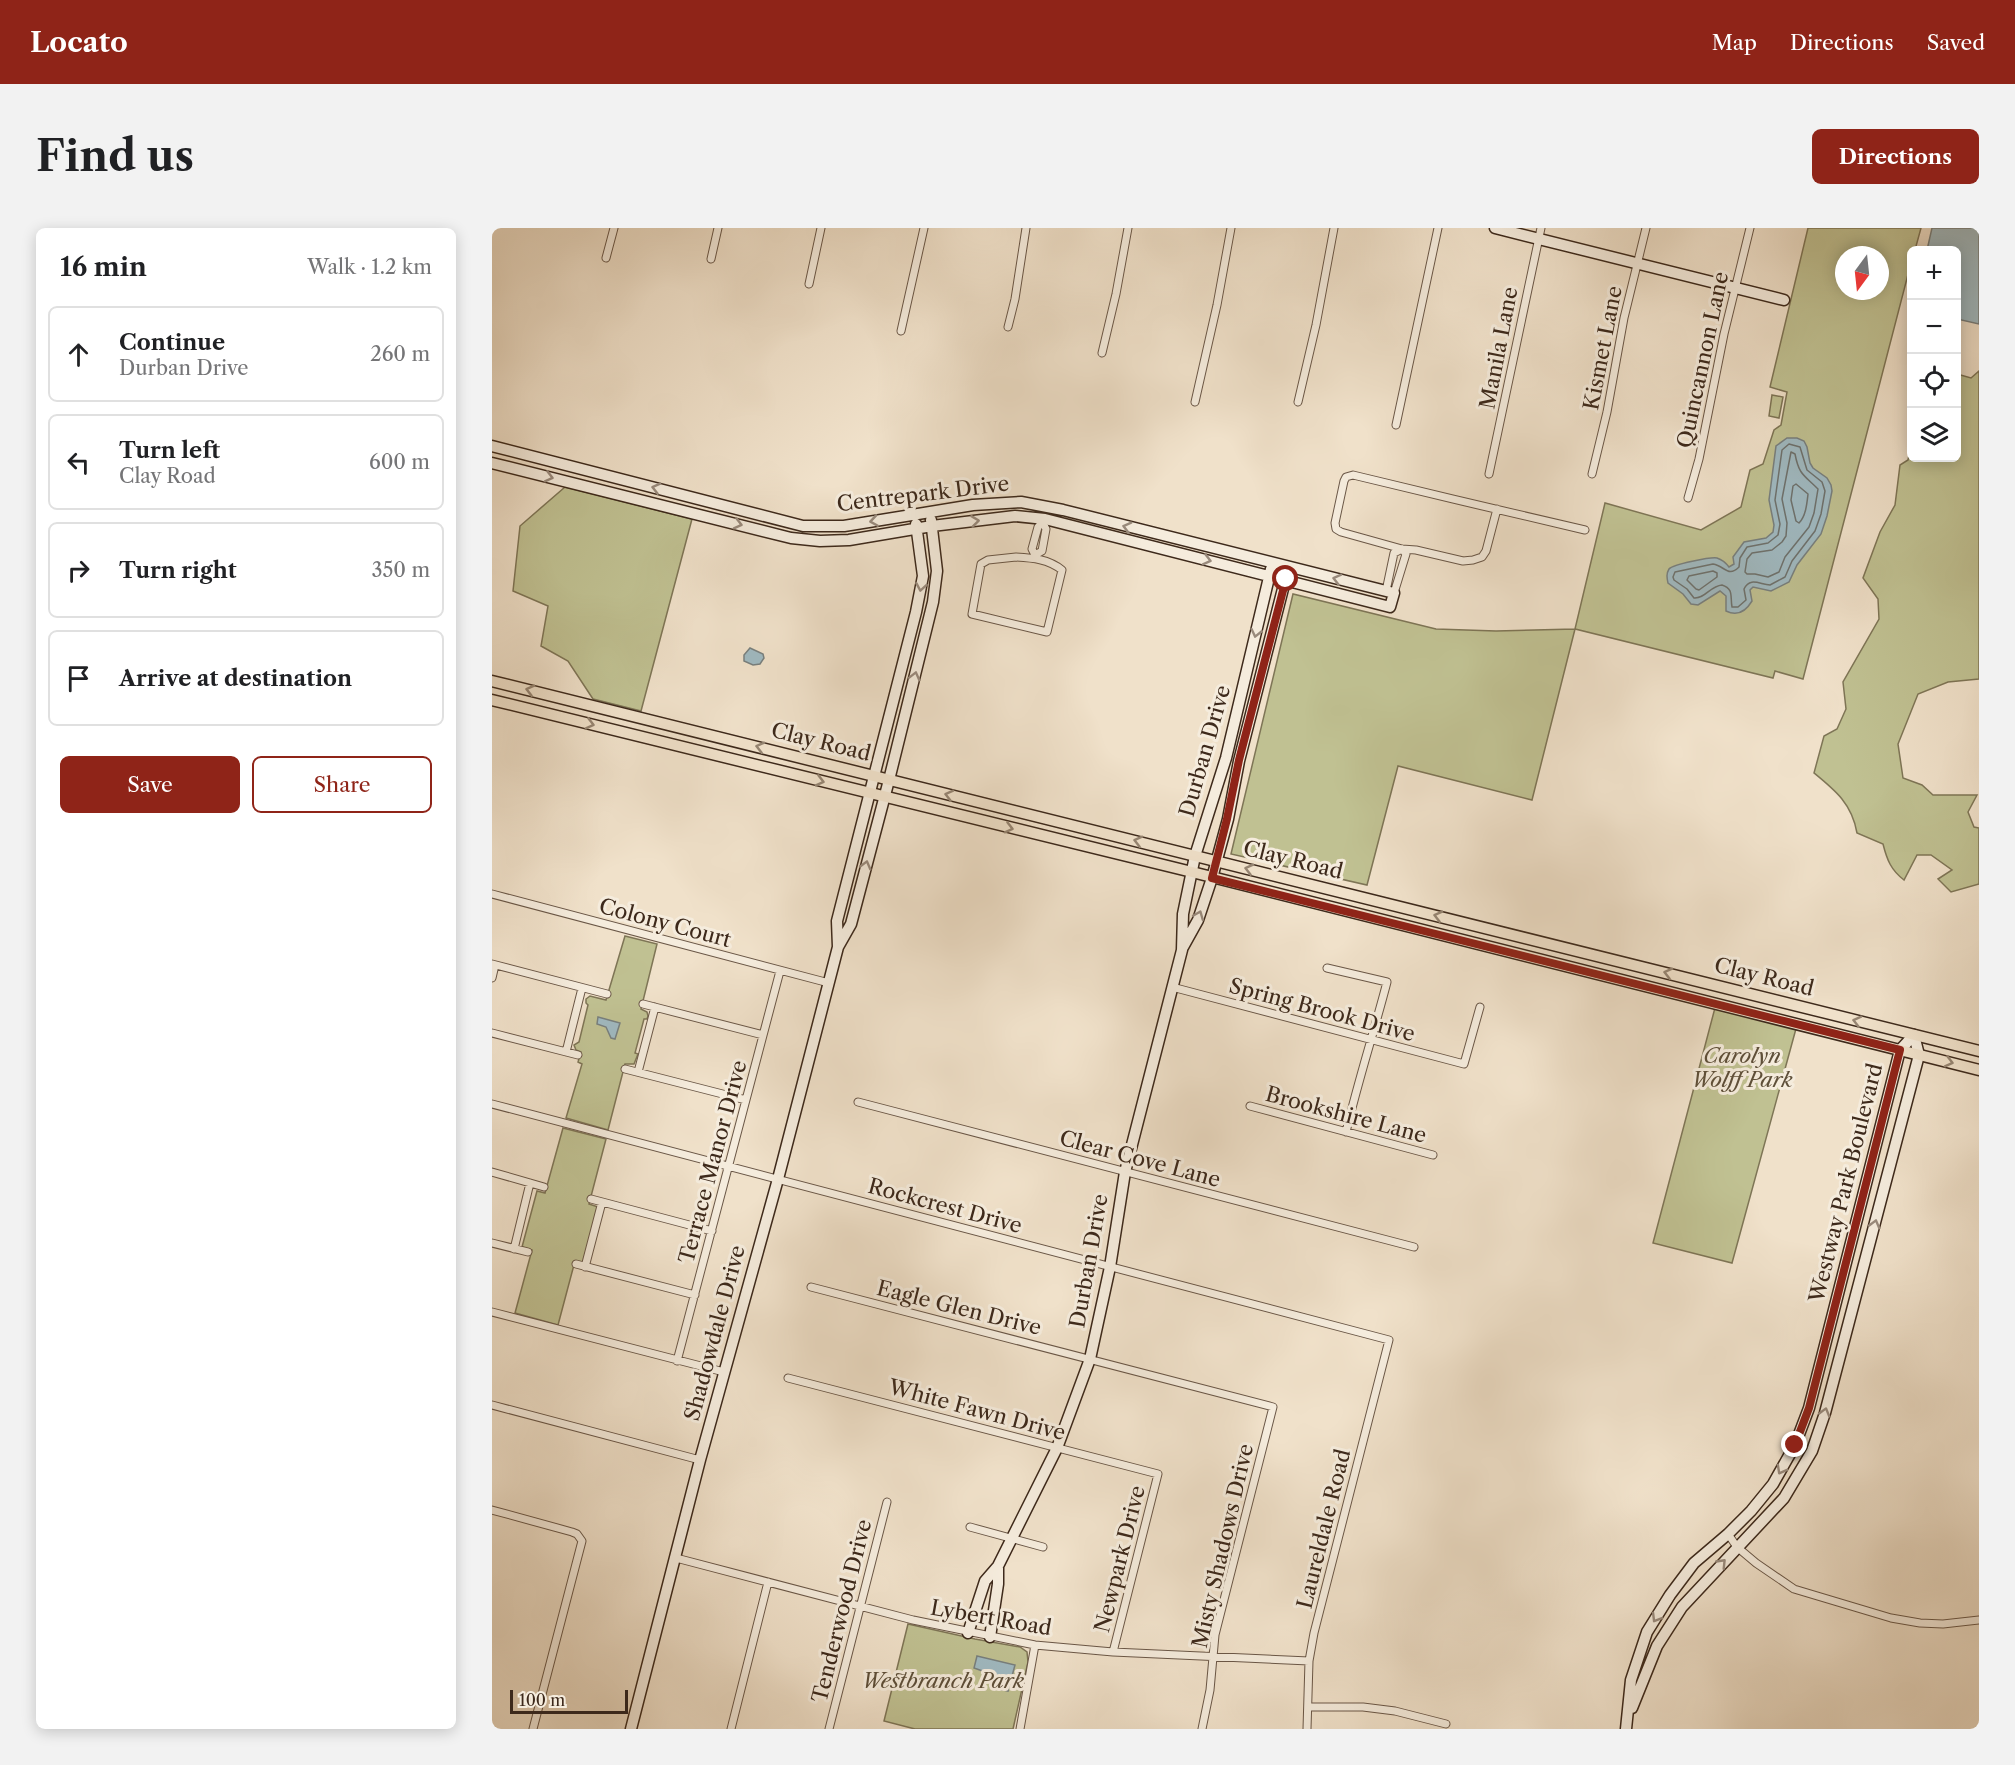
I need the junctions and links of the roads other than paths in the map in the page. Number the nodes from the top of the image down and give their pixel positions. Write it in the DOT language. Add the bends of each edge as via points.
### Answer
graph roads {
  1 [pos="614,228"];
  2 [pos="718,228"];
  3 [pos="821,228"];
  4 [pos="924,228"];
  5 [pos="1026,228"];
  6 [pos="1128,228"];
  7 [pos="1231,228"];
  8 [pos="1334,228"];
  9 [pos="1438,228"];
  10 [pos="1495,228"];
  11 [pos="1541,228"];
  12 [pos="1646,228"];
  13 [pos="1750,228"];
  14 [pos="1538,240"];
  15 [pos="606,258"];
  16 [pos="711,259"];
  17 [pos="1636,263"];
  18 [pos="809,284"];
  19 [pos="1735,287"];
  20 [pos="1784,300"];
  21 [pos="1008,327"];
  22 [pos="901,331"];
  23 [pos="1102,353"];
  24 [pos="1195,402"];
  25 [pos="1298,402"];
  26 [pos="1396,425"];
  27 [pos="492,446"];
  28 [pos="507,450"];
  29 [pos="498,464"];
  30 [pos="1489,474"];
  31 [pos="1592,474"];
  32 [pos="609,476"];
  33 [pos="605,491"];
  34 [pos="1688,498"];
  35 [pos="712,503"];
  36 [pos="1045,506"];
  37 [pos="1497,509"];
  38 [pos="930,512"];
  39 [pos="913,514"];
  40 [pos="710,517"];
  41 [pos="1044,521"];
  42 [pos="811,526"];
  43 [pos="932,526"];
  44 [pos="917,529"];
  45 [pos="1585,530"];
  46 [pos="1162,536"];
  47 [pos="810,540"];
  48 [pos="1159,548"];
  49 [pos="1402,549"];
  50 [pos="1035,556"];
  51 [pos="1272,563"];
  52 [pos="1289,568"];
  53 [pos="1391,568"];
  54 [pos="1401,570"];
  55 [pos="1269,576"];
  56 [pos="1286,579"];
  57 [pos="1390,592"];
  58 [pos="908,644"];
  59 [pos="922,647"];
  60 [pos="492,681"];
  61 [pos="557,697"];
  62 [pos="492,700"];
  63 [pos="554,716"];
  64 [pos="694,731"];
  65 [pos="690,749"];
  66 [pos="873,775"];
  67 [pos="890,780"];
  68 [pos="869,794"];
  69 [pos="885,798"];
  70 [pos="1085,828"];
  71 [pos="1080,845"];
  72 [pos="1195,856"];
  73 [pos="1217,862"];
  74 [pos="1192,872"];
  75 [pos="1212,878"];
  76 [pos="1346,893"];
  77 [pos="492,894"];
  78 [pos="1340,910"];
  79 [pos="1477,926"];
  80 [pos="1472,944"];
  81 [pos="838,947"];
  82 [pos="1182,950"];
  83 [pos="1598,956"];
  84 [pos="494,965"];
  85 [pos="1328,968"];
  86 [pos="780,971"];
  87 [pos="1594,975"];
  88 [pos="492,978"];
  89 [pos="829,983"];
  90 [pos="1709,984"];
  91 [pos="1172,987"];
  92 [pos="582,988"];
  93 [pos="607,994"];
  94 [pos="1705,1001"];
  95 [pos="643,1004"];
  96 [pos="655,1007"];
  97 [pos="1480,1007"];
  98 [pos="492,1033"];
  99 [pos="763,1035"];
  100 [pos="1914,1035"];
  101 [pos="1371,1041"];
  102 [pos="1900,1050"];
  103 [pos="1979,1051"];
  104 [pos="566,1052"];
  105 [pos="578,1055"];
  106 [pos="1919,1055"];
  107 [pos="625,1069"];
  108 [pos="1979,1070"];
  109 [pos="638,1072"];
  110 [pos="746,1100"];
  111 [pos="858,1102"];
  112 [pos="492,1104"];
  113 [pos="1250,1106"];
  114 [pos="1346,1132"];
  115 [pos="1433,1155"];
  116 [pos="729,1166"];
  117 [pos="1125,1172"];
  118 [pos="492,1173"];
  119 [pos="778,1179"];
  120 [pos="531,1183"];
  121 [pos="544,1187"];
  122 [pos="591,1199"];
  123 [pos="602,1202"];
  124 [pos="712,1231"];
  125 [pos="492,1243"];
  126 [pos="1414,1247"];
  127 [pos="514,1249"];
  128 [pos="528,1252"];
  129 [pos="576,1264"];
  130 [pos="585,1267"];
  131 [pos="1110,1267"];
  132 [pos="811,1287"];
  133 [pos="695,1295"];
  134 [pos="492,1312"];
  135 [pos="1389,1340"];
  136 [pos="1090,1359"];
  137 [pos="677,1361"];
  138 [pos="724,1372"];
  139 [pos="788,1378"];
  140 [pos="492,1405"];
  141 [pos="1273,1407"];
  142 [pos="1057,1448"];
  143 [pos="700,1460"];
  144 [pos="1158,1474"];
  145 [pos="887,1502"];
  146 [pos="492,1510"];
  147 [pos="970,1527"];
  148 [pos="1728,1534"];
  149 [pos="1011,1538"];
  150 [pos="1043,1547"];
  151 [pos="1737,1547"];
  152 [pos="676,1558"];
  153 [pos="998,1566"];
  154 [pos="768,1582"];
  155 [pos="862,1606"];
  156 [pos="1979,1620"];
  157 [pos="968,1633"];
  158 [pos="990,1637"];
  159 [pos="1035,1645"];
  160 [pos="1113,1652"];
  161 [pos="1213,1656"];
  162 [pos="1309,1661"];
  163 [pos="1308,1707"];
  164 [pos="1446,1724"];
  165 [pos="1627,1724"];
  166 [pos="533,1729"];
  167 [pos="631,1729"];
  168 [pos="732,1729"];
  169 [pos="829,1729"];
  170 [pos="1020,1729"];
  171 [pos="1202,1729"];
  172 [pos="1307,1729"];
  1 -- 15 [label="street"];
  2 -- 16 [label="street"];
  3 -- 18 [label="street"];
  4 -- 22 [label="street"];
  5 -- 21 [label="street"];
  6 -- 23 [label="street"];
  7 -- 24 [label="street"];
  8 -- 25 [label="street"];
  9 -- 26 [label="street"];
  10 -- 14 [label="street"];
  11 -- 14 [label="street, Manila Lane"];
  12 -- 17 [label="street, Kismet Lane"];
  13 -- 19 [label="street, Quincannon Lane"];
  14 -- 17 [label="street"];
  14 -- 30 [label="street, Manila Lane"];
  17 -- 19 [label="street"];
  17 -- 31 [label="street, Kismet Lane"];
  19 -- 20 [label="street"];
  19 -- 34 [label="street, Quincannon Lane"];
  27 -- 28 [label="street, Centrepark Drive"];
  28 -- 29 [label="street"];
  28 -- 32 [label="street, Centrepark Drive"];
  29 -- 33 [label="street, Centrepark Drive, one-way"];
  32 -- 33 [label="street"];
  35 -- 32 [label="street, Centrepark Drive, one-way"];
  33 -- 40 [label="street, Centrepark Drive"];
  35 -- 40 [label="street"];
  35 -- 42 [label="street, Centrepark Drive"];
  36 -- 38 [label="street, Centrepark Drive" via="1021,502"];
  36 -- 41 [label="street"];
  46 -- 36 [label="street, Centrepark Drive, one-way"];
  37 -- 45 [label="street"];
  37 -- 49 [label="street" via="1482,557 1463,561"];
  37 -- 49 [label="street" via="1353,475 1346,477 1335,529"];
  38 -- 39 [label="street, Centrepark Drive"];
  38 -- 43 [label="street, Shadowdale Drive"];
  39 -- 42 [label="street, Centrepark Drive, one-way" via="844,526"];
  39 -- 44 [label="street, Shadowdale Drive"];
  40 -- 47 [label="street, Centrepark Drive, one-way"];
  43 -- 41 [label="street, Centrepark Drive, one-way" via="1015,516"];
  41 -- 48 [label="street, Centrepark Drive"];
  41 -- 50 [label="street" via="1038,526 1032,549"];
  42 -- 47 [label="street"];
  43 -- 44 [label="street, Centrepark Drive"];
  43 -- 59 [label="street, Shadowdale Drive" via="937,571"];
  44 -- 47 [label="street, Centrepark Drive" via="849,540"];
  44 -- 58 [label="street, Shadowdale Drive, one-way" via="923,576"];
  46 -- 48 [label="street"];
  46 -- 51 [label="street, Centrepark Drive"];
  48 -- 55 [label="street, Centrepark Drive, one-way"];
  49 -- 53 [label="street" via="1395,553"];
  49 -- 54 [label="street" via="1406,554"];
  50 -- 50 [label="street" via="1062,570 1047,632 972,614 981,564"];
  51 -- 52 [label="street, Centrepark Drive"];
  51 -- 55 [label="street, Durban Drive"];
  52 -- 56 [label="street, Durban Drive"];
  57 -- 52 [label="street, Centrepark Drive, one-way"];
  53 -- 54 [label="street"];
  53 -- 57 [label="street"];
  54 -- 57 [label="street"];
  55 -- 56 [label="street, Centrepark Drive"];
  55 -- 72 [label="street, Durban Drive, one-way" via="1229,746"];
  56 -- 57 [label="street, Centrepark Drive" via="1390,607"];
  56 -- 73 [label="street, Durban Drive"];
  58 -- 59 [label="street"];
  58 -- 66 [label="street, Shadowdale Drive"];
  67 -- 59 [label="street, Shadowdale Drive, one-way"];
  61 -- 60 [label="main road, Clay Road, one-way"];
  61 -- 63 [label="main road"];
  61 -- 64 [label="main road, Clay Road"];
  62 -- 63 [label="main road, Clay Road"];
  63 -- 65 [label="main road, Clay Road, one-way"];
  64 -- 65 [label="main road"];
  66 -- 64 [label="main road, Clay Road, one-way"];
  65 -- 68 [label="main road, Clay Road, one-way"];
  66 -- 67 [label="main road, Clay Road"];
  66 -- 68 [label="street, Shadowdale Drive"];
  67 -- 69 [label="street, Shadowdale Drive"];
  70 -- 67 [label="main road, Clay Road, one-way"];
  68 -- 69 [label="main road, Clay Road"];
  68 -- 81 [label="street, Shadowdale Drive" via="837,921"];
  69 -- 71 [label="main road, Clay Road, one-way"];
  81 -- 69 [label="street, Shadowdale Drive, one-way" via="851,924"];
  70 -- 71 [label="main road"];
  72 -- 70 [label="main road, Clay Road, one-way"];
  71 -- 74 [label="main road, Clay Road"];
  72 -- 73 [label="main road, Clay Road"];
  72 -- 74 [label="street, Durban Drive"];
  73 -- 75 [label="street, Durban Drive"];
  76 -- 73 [label="main road, Clay Road, one-way"];
  74 -- 75 [label="main road, Clay Road"];
  74 -- 82 [label="street, Durban Drive" via="1183,914"];
  75 -- 78 [label="main road, Clay Road"];
  82 -- 75 [label="street, Durban Drive, one-way" via="1198,920"];
  76 -- 78 [label="main road"];
  79 -- 76 [label="main road, Clay Road, one-way"];
  77 -- 86 [label="street, Colony Court"];
  78 -- 80 [label="main road, Clay Road"];
  79 -- 80 [label="main road"];
  79 -- 83 [label="main road, Clay Road"];
  80 -- 87 [label="main road, Clay Road"];
  81 -- 89 [label="street, Shadowdale Drive"];
  82 -- 91 [label="street, Durban Drive"];
  83 -- 87 [label="main road"];
  90 -- 83 [label="main road, Clay Road, one-way"];
  84 -- 88 [label="street"];
  84 -- 92 [label="street"];
  85 -- 101 [label="street" via="1387,982"];
  86 -- 89 [label="street, Colony Court"];
  86 -- 99 [label="street, Terrace Manor Drive"];
  87 -- 94 [label="main road, Clay Road"];
  89 -- 119 [label="street, Shadowdale Drive"];
  90 -- 94 [label="main road"];
  100 -- 90 [label="main road, Clay Road, one-way"];
  91 -- 101 [label="street, Spring Brook Drive"];
  91 -- 117 [label="street, Durban Drive"];
  92 -- 93 [label="street"];
  92 -- 104 [label="street"];
  94 -- 102 [label="main road, Clay Road"];
  95 -- 96 [label="street"];
  96 -- 99 [label="street"];
  96 -- 109 [label="street"];
  97 -- 101 [label="street, Spring Brook Drive" via="1464,1064"];
  98 -- 104 [label="street"];
  99 -- 110 [label="street, Terrace Manor Drive"];
  100 -- 102 [label="street, Westway Park Boulevard"];
  100 -- 103 [label="main road, Clay Road"];
  100 -- 106 [label="street, Westway Park Boulevard"];
  101 -- 114 [label="street"];
  102 -- 106 [label="main road, Clay Road"];
  102 -- 148 [label="street, Westway Park Boulevard, one-way" via="1809,1408 1795,1445 1773,1484"];
  104 -- 105 [label="street"];
  106 -- 108 [label="main road, Clay Road, one-way"];
  151 -- 106 [label="street, Westway Park Boulevard, one-way" via="1784,1498 1812,1451"];
  107 -- 109 [label="street"];
  109 -- 110 [label="street"];
  110 -- 116 [label="street, Terrace Manor Drive"];
  111 -- 117 [label="street, Clear Cove Lane"];
  112 -- 116 [label="street, Rockcrest Drive"];
  113 -- 114 [label="street, Brookshire Lane"];
  114 -- 115 [label="street, Brookshire Lane"];
  116 -- 119 [label="street, Rockcrest Drive"];
  116 -- 124 [label="street, Terrace Manor Drive"];
  117 -- 126 [label="street, Clear Cove Lane"];
  117 -- 131 [label="street, Durban Drive"];
  118 -- 120 [label="street"];
  119 -- 131 [label="street, Rockcrest Drive"];
  119 -- 138 [label="street, Shadowdale Drive"];
  120 -- 121 [label="street"];
  120 -- 127 [label="street"];
  122 -- 123 [label="street"];
  123 -- 124 [label="street"];
  123 -- 130 [label="street"];
  124 -- 133 [label="street, Terrace Manor Drive"];
  125 -- 127 [label="street"];
  127 -- 128 [label="street"];
  129 -- 130 [label="street"];
  130 -- 133 [label="street"];
  131 -- 135 [label="street, Rockcrest Drive"];
  131 -- 136 [label="street, Durban Drive"];
  132 -- 136 [label="street, Eagle Glen Drive"];
  133 -- 137 [label="street, Terrace Manor Drive"];
  134 -- 137 [label="street"];
  135 -- 162 [label="street, Laureldale Road"];
  136 -- 141 [label="street, Eagle Glen Drive"];
  136 -- 142 [label="street, Durban Drive"];
  137 -- 138 [label="street"];
  138 -- 143 [label="street, Shadowdale Drive"];
  139 -- 142 [label="street, White Fawn Drive"];
  140 -- 143 [label="street"];
  141 -- 161 [label="street, Misty Shadows Drive"];
  142 -- 144 [label="street, White Fawn Drive"];
  142 -- 149 [label="street, Durban Drive"];
  143 -- 152 [label="street, Shadowdale Drive"];
  144 -- 160 [label="street, Newpark Drive"];
  145 -- 155 [label="street, Tenderwood Drive"];
  146 -- 166 [label="street" via="580,1537 581,1548"];
  147 -- 149 [label="street"];
  148 -- 151 [label="street"];
  148 -- 165 [label="street, Westway Park Boulevard, one-way" via="1694,1563 1647,1632 1631,1680"];
  149 -- 150 [label="street"];
  149 -- 153 [label="street, Durban Drive"];
  151 -- 156 [label="street" via="1775,1578 1821,1598 1920,1623"];
  165 -- 151 [label="street, Westway Park Boulevard, one-way" via="1657,1646 1682,1607"];
  152 -- 154 [label="street, Lybert Road"];
  152 -- 167 [label="street, Shadowdale Drive"];
  153 -- 157 [label="street, Durban Drive" via="985,1581"];
  153 -- 158 [label="street, Durban Drive"];
  154 -- 155 [label="street, Lybert Road"];
  154 -- 168 [label="street"];
  155 -- 157 [label="street, Lybert Road"];
  155 -- 169 [label="street, Tenderwood Drive"];
  157 -- 158 [label="street, Lybert Road"];
  158 -- 159 [label="street, Lybert Road"];
  159 -- 160 [label="street, Lybert Road"];
  159 -- 170 [label="street"];
  160 -- 161 [label="street, Lybert Road"];
  161 -- 162 [label="street, Lybert Road"];
  161 -- 171 [label="street, Misty Shadows Drive"];
  162 -- 163 [label="street, Laureldale Road"];
  163 -- 164 [label="street" via="1363,1707"];
  163 -- 172 [label="street, Laureldale Road"];
}
